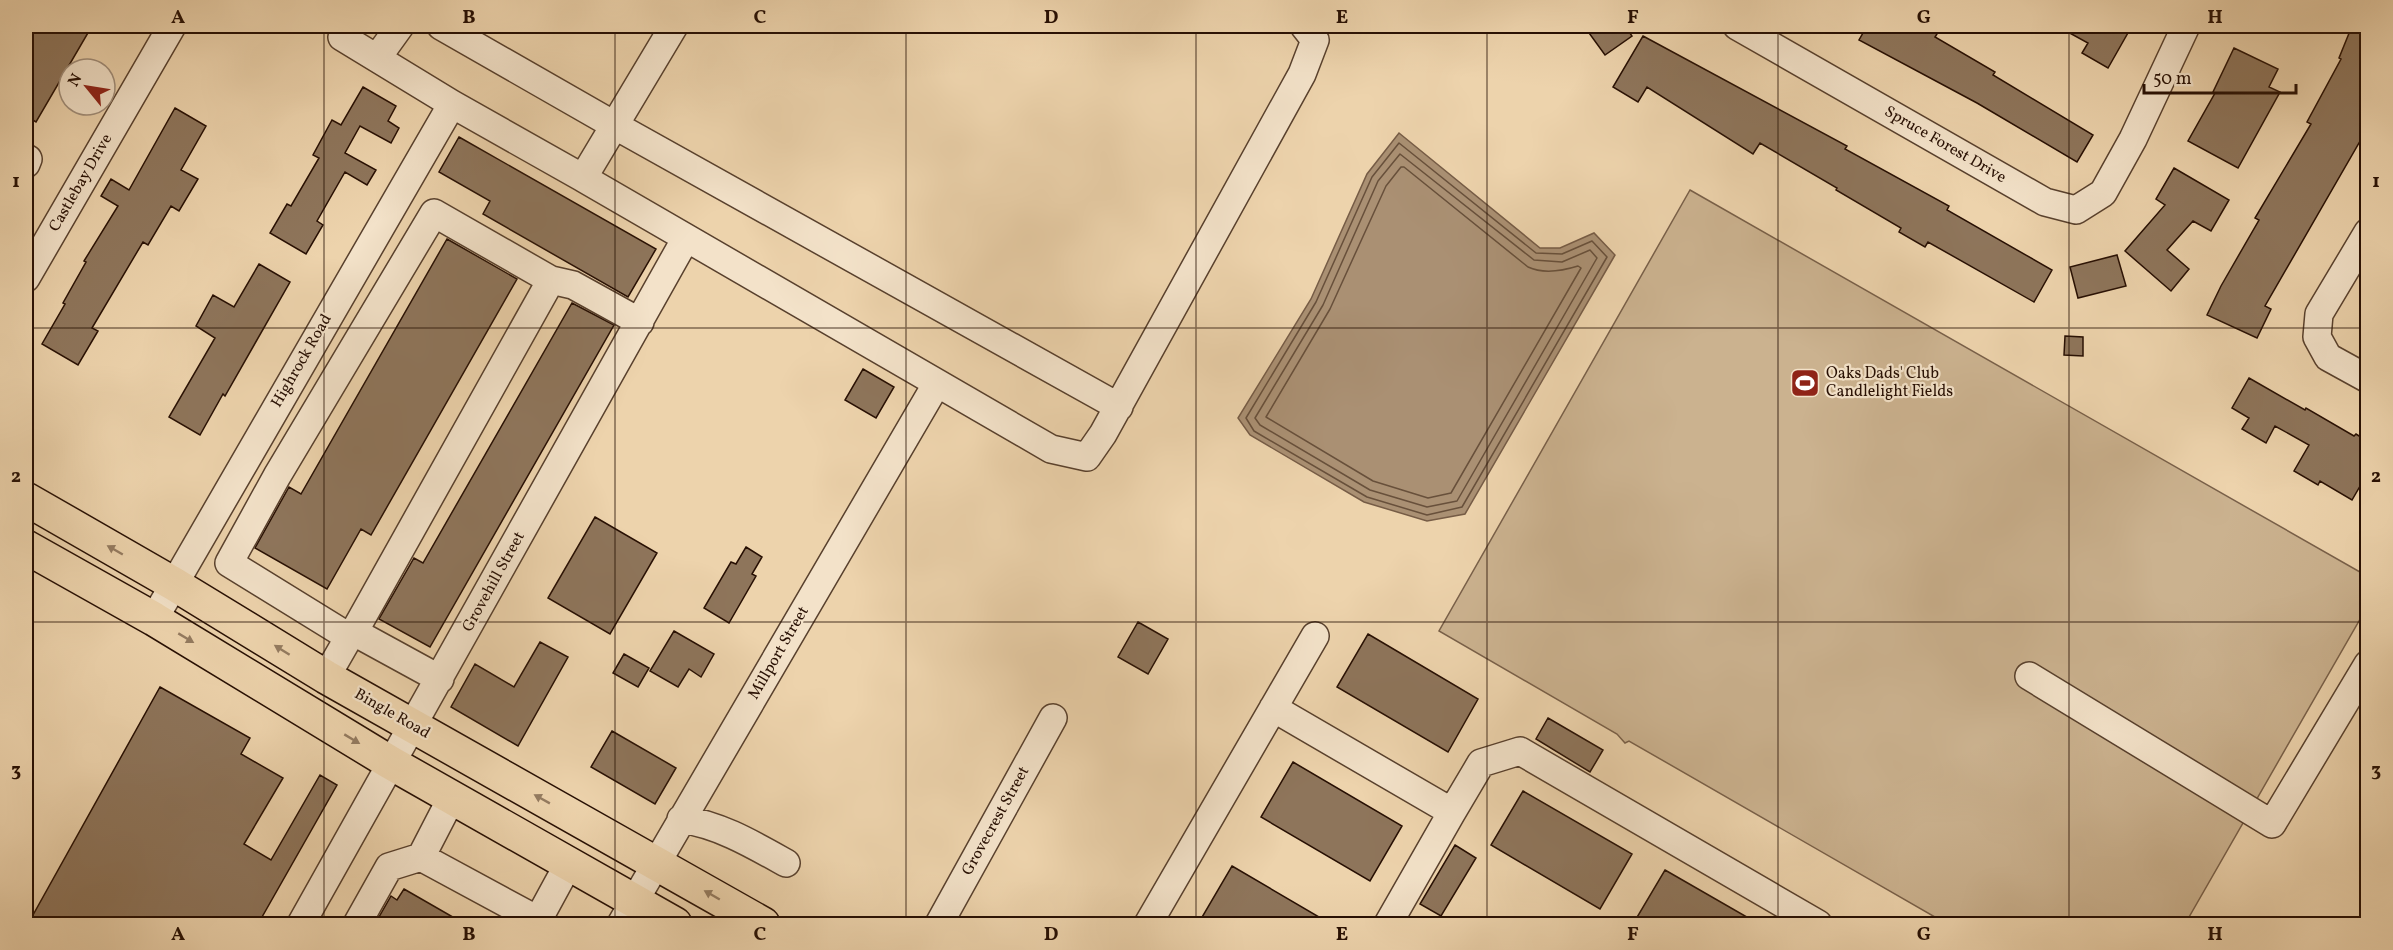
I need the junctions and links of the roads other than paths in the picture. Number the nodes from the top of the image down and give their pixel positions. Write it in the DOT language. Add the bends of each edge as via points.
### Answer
graph roads {
  1 [pos="172,26"];
  2 [pos="400,26"];
  3 [pos="441,26"];
  4 [pos="674,26"];
  5 [pos="1304,26"];
  6 [pos="1737,26"];
  7 [pos="2186,26"];
  8 [pos="342,37"];
  9 [pos="377,58"];
  10 [pos="452,104"];
  11 [pos="614,125"];
  12 [pos="26,158"];
  13 [pos="26,164"];
  14 [pos="583,178"];
  15 [pos="398,197"];
  16 [pos="434,213"];
  17 [pos="2367,232"];
  18 [pos="686,237"];
  19 [pos="26,278"];
  20 [pos="551,280"];
  21 [pos="640,322"];
  22 [pos="315,339"];
  23 [pos="347,359"];
  24 [pos="2367,379"];
  25 [pos="937,383"];
  26 [pos="1119,407"];
  27 [pos="26,499"];
  28 [pos="26,547"];
  29 [pos="174,584"];
  30 [pos="154,619"];
  31 [pos="352,635"];
  32 [pos="1315,636"];
  33 [pos="2367,664"];
  34 [pos="2029,676"];
  35 [pos="326,677"];
  36 [pos="440,679"];
  37 [pos="1273,708"];
  38 [pos="1053,717"];
  39 [pos="413,726"];
  40 [pos="391,763"];
  41 [pos="452,797"];
  42 [pos="1452,812"];
  43 [pos="681,819"];
  44 [pos="421,856"];
  45 [pos="569,863"];
  46 [pos="656,863"];
  47 [pos="786,863"];
  48 [pos="628,913"];
  49 [pos="541,922"];
  50 [pos="301,924"];
  51 [pos="357,924"];
  52 [pos="675,924"];
  53 [pos="763,924"];
  54 [pos="939,924"];
  55 [pos="1148,924"];
  56 [pos="1388,924"];
  57 [pos="1818,924"];
  1 -- 19 [label="street, Castlebay Drive"];
  2 -- 9 [label="street"];
  3 -- 11 [label="street"];
  4 -- 11 [label="street"];
  5 -- 26 [label="street" via="1315,40 1302,74"];
  6 -- 7 [label="street, Spruce Forest Drive" via="2045,202 2076,210 2103,193"];
  8 -- 9 [label="street"];
  9 -- 10 [label="street"];
  10 -- 14 [label="street"];
  10 -- 15 [label="street, Highrock Road"];
  11 -- 14 [label="street"];
  11 -- 26 [label="street"];
  12 -- 13 [label="street"];
  14 -- 18 [label="street"];
  15 -- 16 [label="street"];
  15 -- 22 [label="street, Highrock Road"];
  16 -- 20 [label="street"];
  16 -- 23 [label="street"];
  17 -- 24 [label="street" via="2319,314 2317,337 2328,357"];
  18 -- 21 [label="street, Grovehill Street"];
  18 -- 25 [label="street"];
  20 -- 21 [label="street" via="573,285"];
  20 -- 31 [label="street"];
  21 -- 36 [label="street, Grovehill Street"];
  22 -- 23 [label="street"];
  22 -- 29 [label="street, Highrock Road"];
  23 -- 31 [label="street" via="229,563"];
  25 -- 26 [label="street" via="1052,449 1087,457"];
  25 -- 43 [label="street, Millport Street"];
  29 -- 27 [label="main road, Bingle Road, one-way"];
  28 -- 30 [label="main road"];
  29 -- 30 [label="street, Highrock Road"];
  35 -- 29 [label="main road, Bingle Road, one-way"];
  30 -- 40 [label="main road, one-way"];
  31 -- 35 [label="street"];
  31 -- 36 [label="street"];
  32 -- 37 [label="street"];
  33 -- 34 [label="street" via="2272,824"];
  35 -- 39 [label="main road, Bingle Road"];
  36 -- 39 [label="street, Grovehill Street"];
  37 -- 42 [label="street"];
  37 -- 55 [label="street"];
  38 -- 54 [label="street, Grovecrest Street"];
  39 -- 40 [label="street, Grovehill Street"];
  46 -- 39 [label="main road, Bingle Road, one-way"];
  40 -- 41 [label="main road"];
  40 -- 50 [label="street, Grovehill Street"];
  41 -- 44 [label="street"];
  41 -- 45 [label="main road"];
  42 -- 56 [label="street"];
  42 -- 57 [label="street" via="1481,763 1520,751"];
  43 -- 46 [label="street, Millport Street"];
  43 -- 47 [label="street" via="724,830"];
  44 -- 49 [label="street"];
  44 -- 51 [label="street" via="389,867"];
  45 -- 48 [label="main road"];
  45 -- 49 [label="street"];
  46 -- 48 [label="street, Millport Street"];
  53 -- 46 [label="main road, Bingle Road, one-way"];
  48 -- 52 [label="main road"];
}
